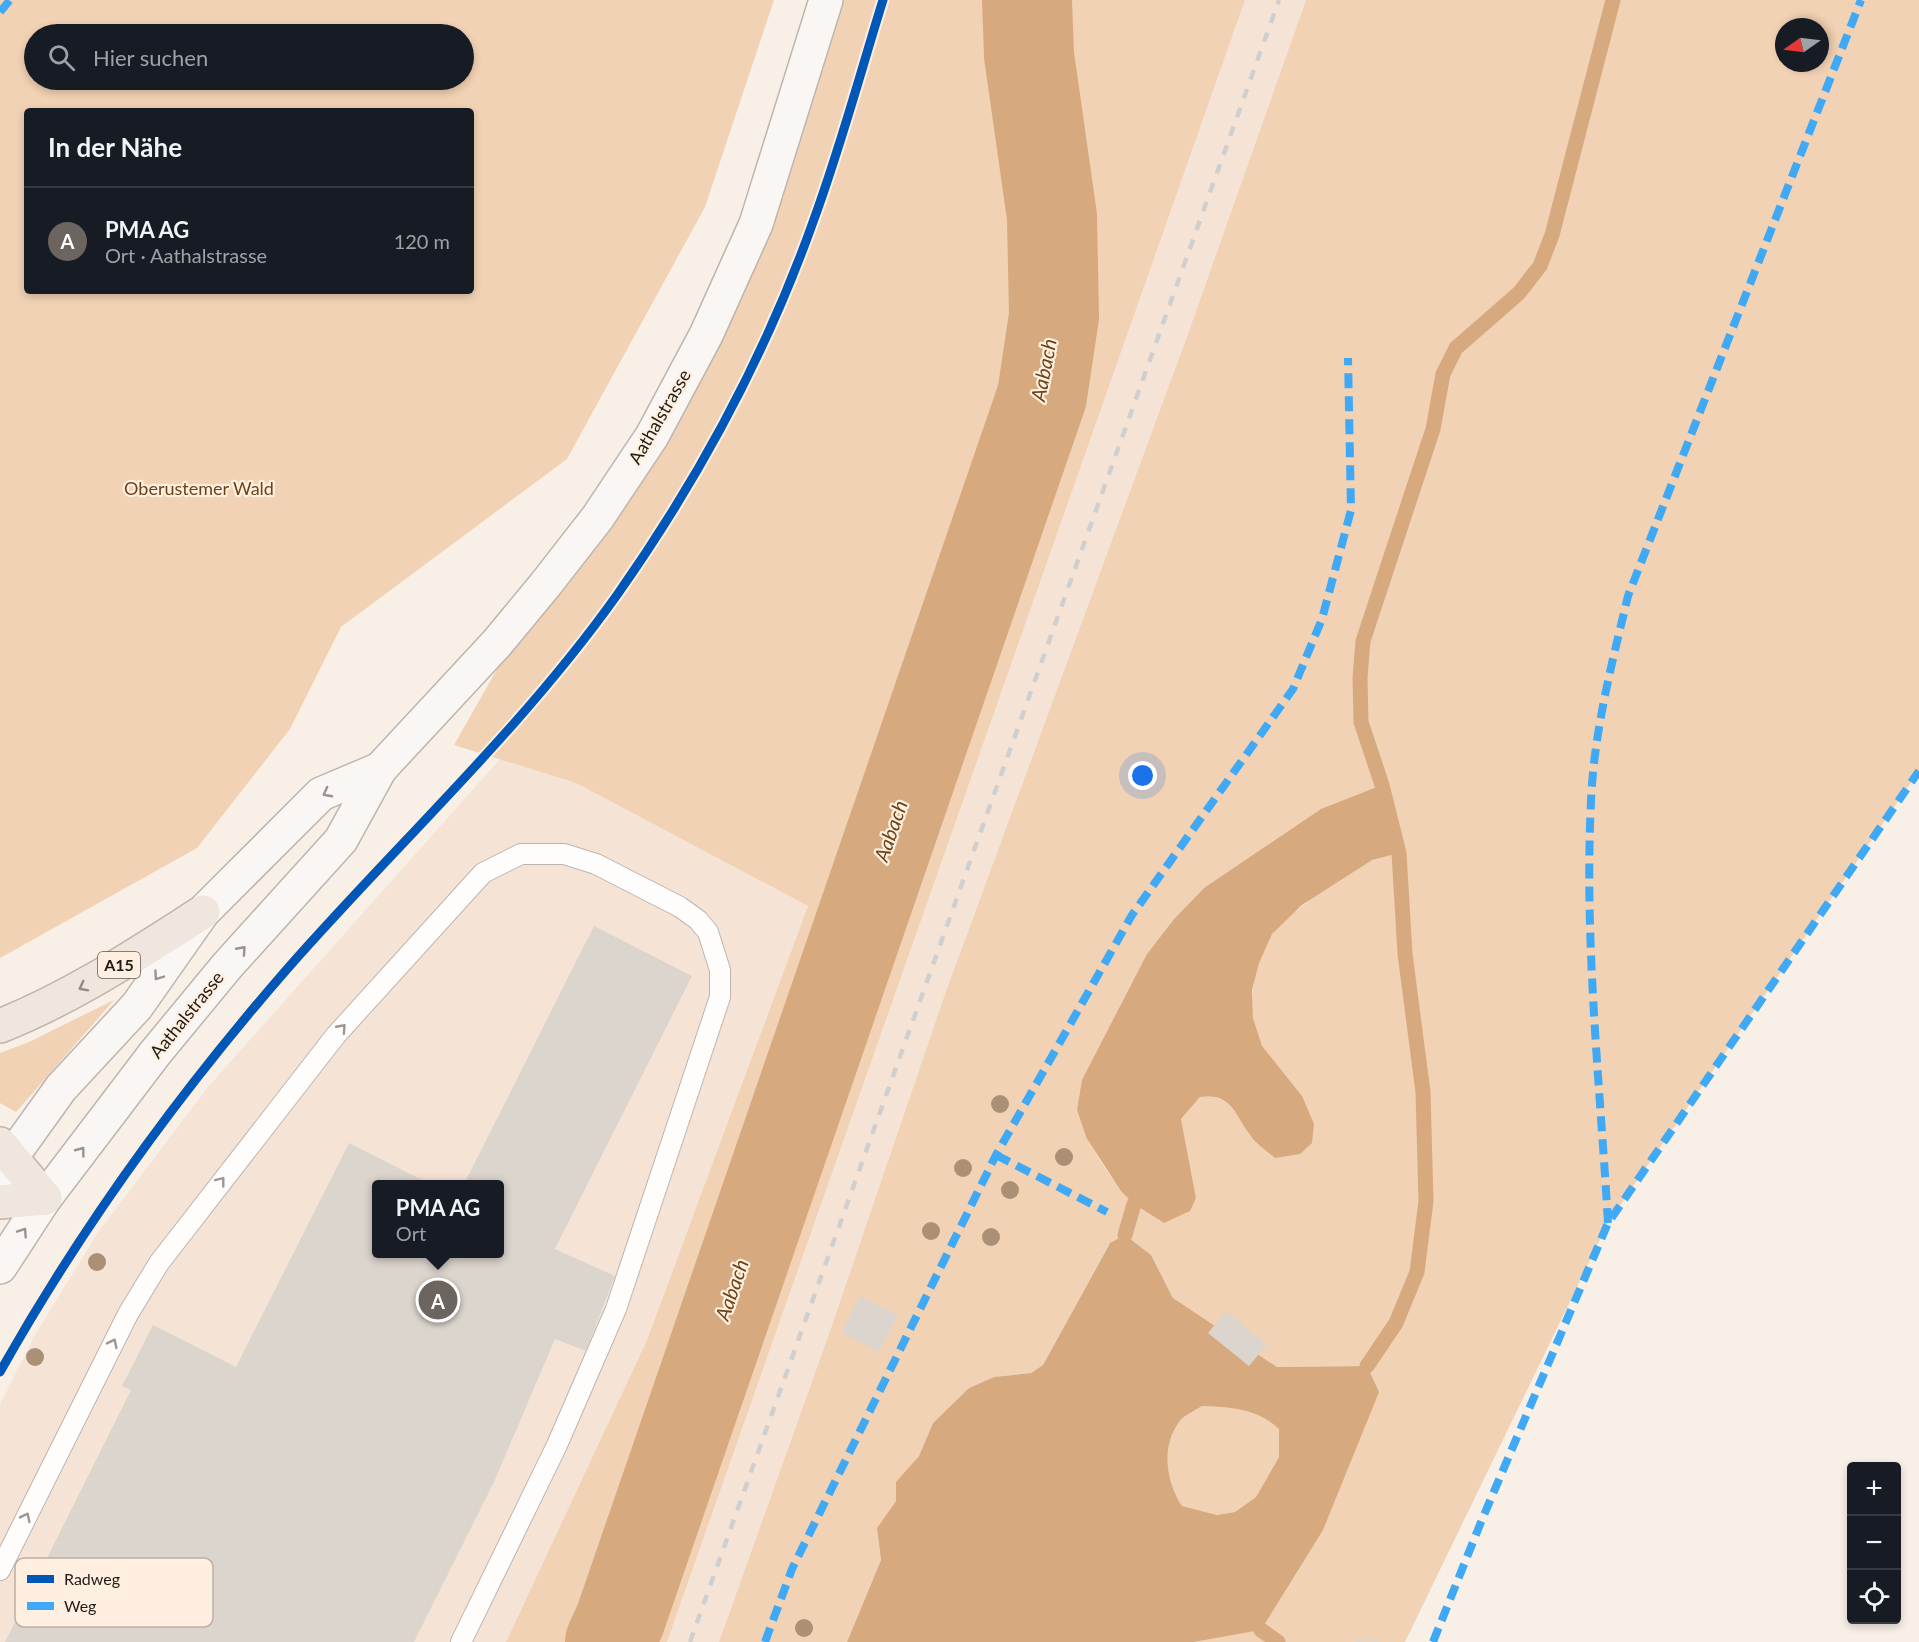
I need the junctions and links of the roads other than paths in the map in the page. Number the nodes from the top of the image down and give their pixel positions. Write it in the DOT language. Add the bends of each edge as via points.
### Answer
graph roads {
  1 [pos="826,0"];
  2 [pos="380,769"];
  3 [pos="204,912"];
  4 [pos="0,1026"];
  5 [pos="4,1158"];
  6 [pos="45,1198"];
  7 [pos="0,1202"];
  8 [pos="0,1267"];
  9 [pos="0,1570"];
  10 [pos="461,1642"];
  1 -- 2 [label="main road, Aathalstrasse" via="756,224 706,335 652,436 598,517 545,585"];
  2 -- 3 [label="main road, Aathalstrasse, one-way" via="321,794"];
  6 -- 2 [label="main road, Aathalstrasse, one-way" via="163,1043 341,840"];
  3 -- 4 [label="highway, A15, one-way" via="92,982"];
  3 -- 5 [label="main road, Aathalstrasse, one-way" via="137,1006 61,1088"];
  5 -- 6 [label="highway"];
  6 -- 7 [label="highway"];
  8 -- 6 [label="main road, Aathalstrasse, one-way"];
  9 -- 10 [label="lane, one-way" via="128,1314 159,1263 336,1035 483,873 521,854 564,854 596,864 698,920 716,951 720,997 616,1309 557,1445"];
}
